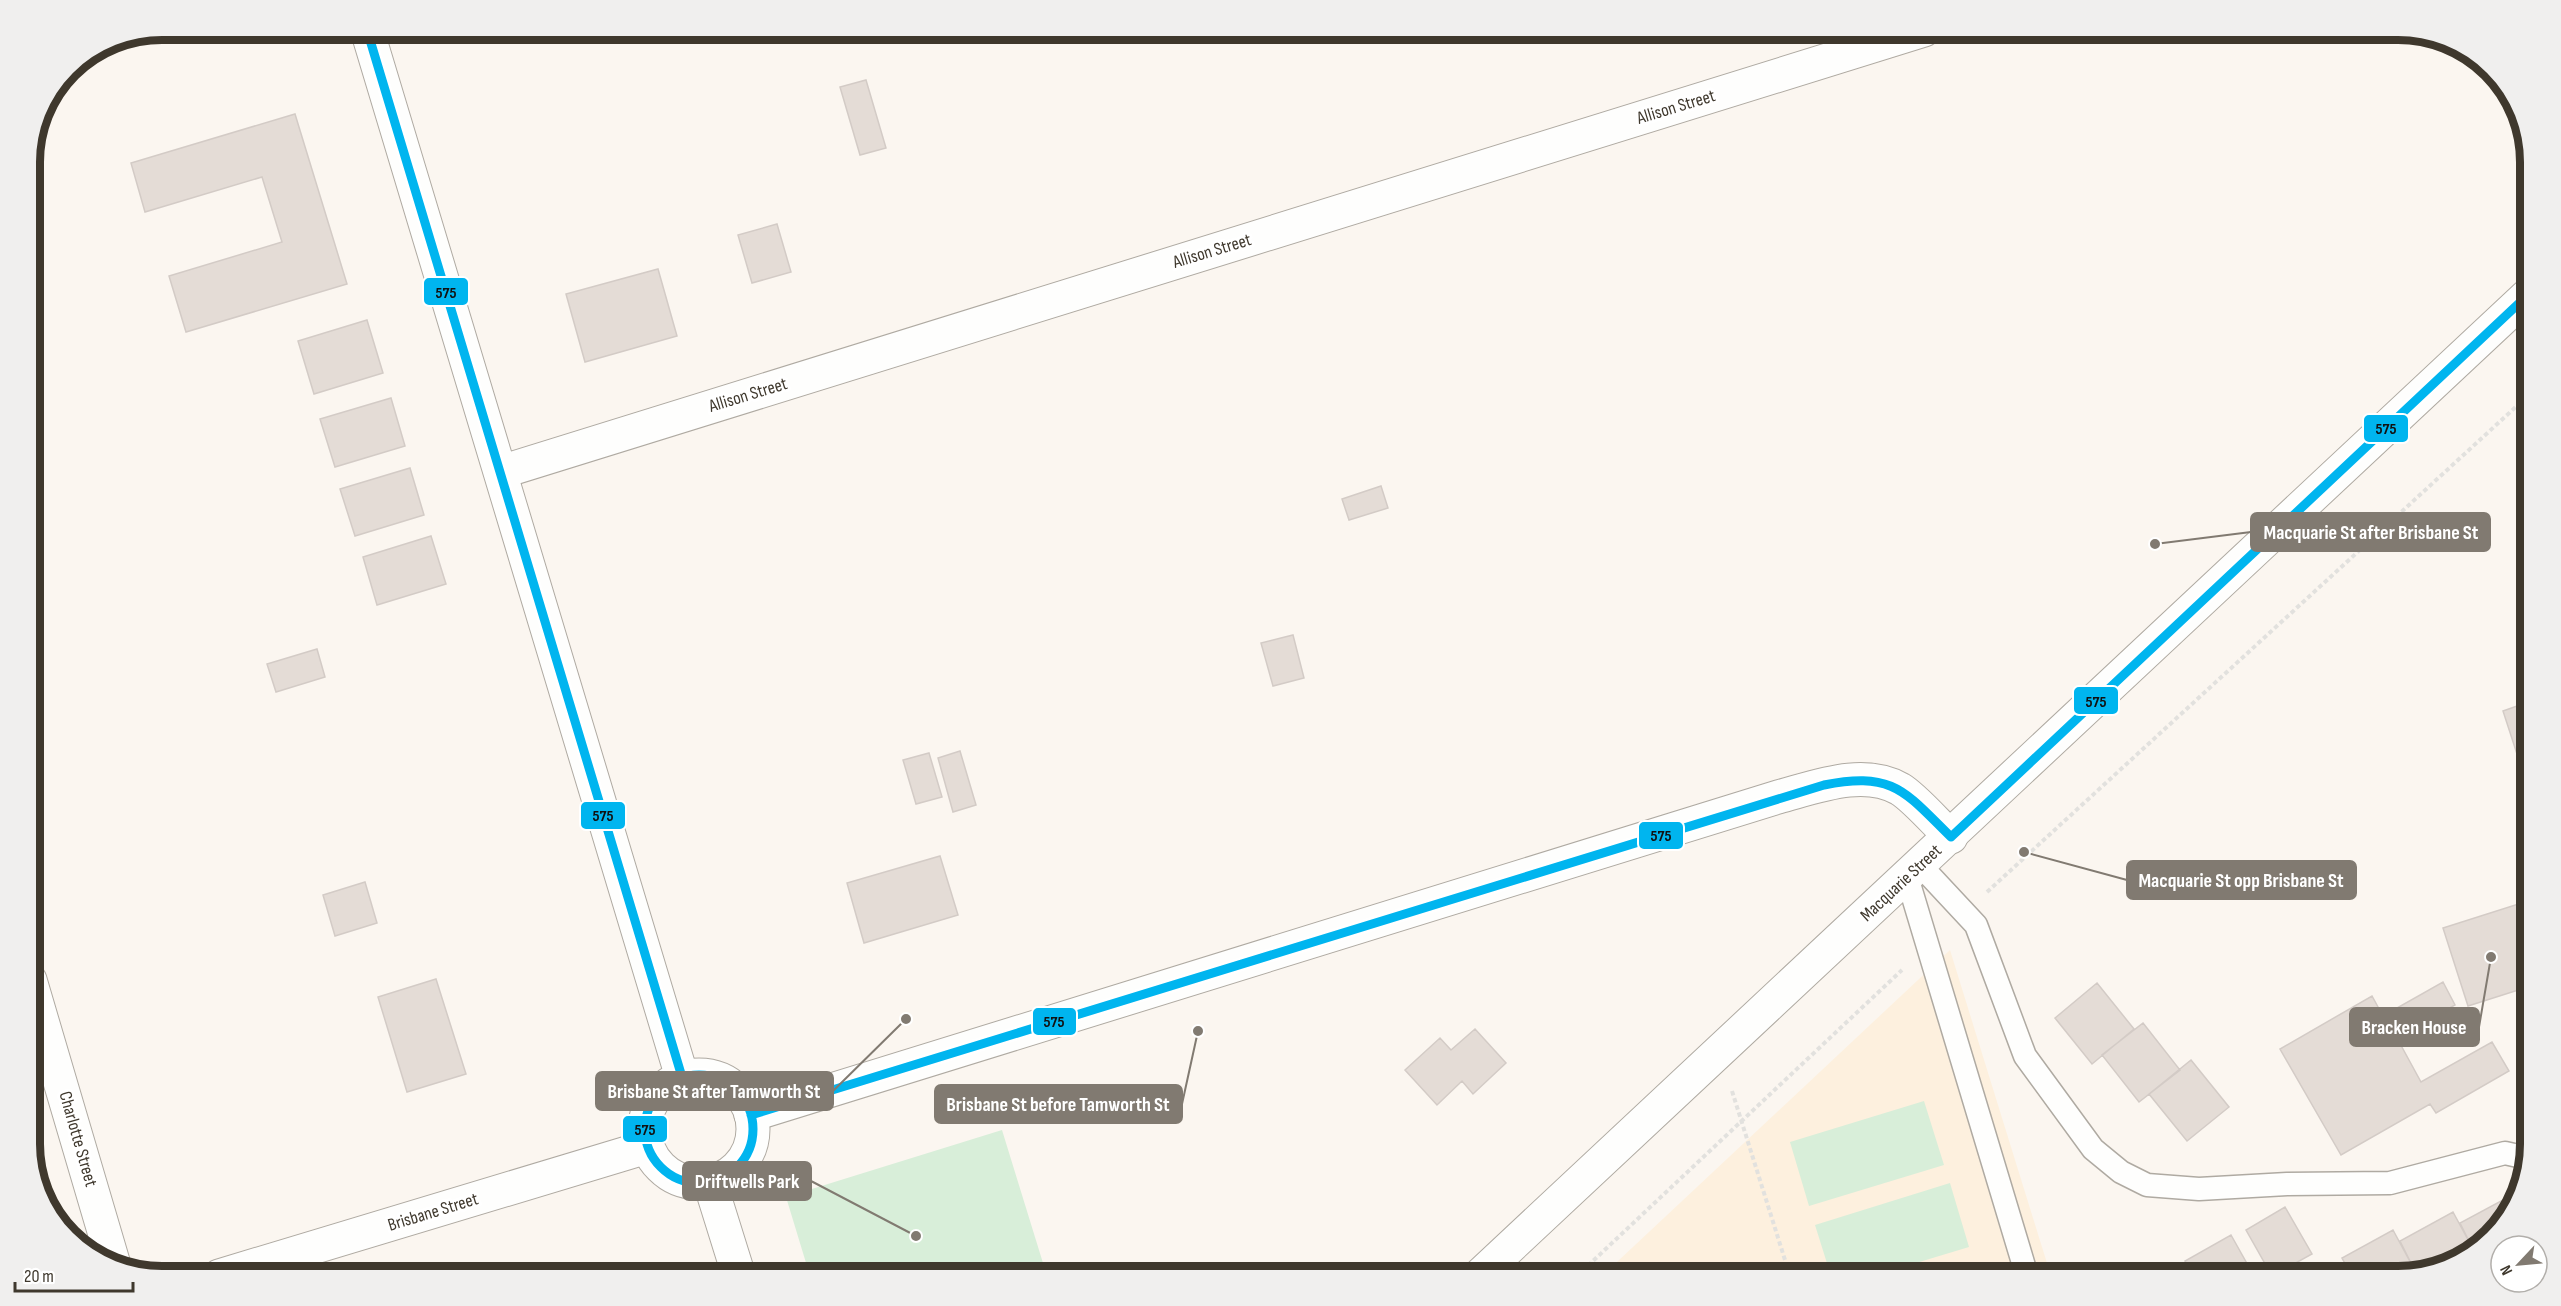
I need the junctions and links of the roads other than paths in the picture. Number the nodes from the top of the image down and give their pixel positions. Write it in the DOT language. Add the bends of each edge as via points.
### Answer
graph roads {
  1 [pos="1891,40"];
  2 [pos="370,41"];
  3 [pos="2520,302"];
  4 [pos="501,472"];
  5 [pos="1951,837"];
  6 [pos="1914,871"];
  7 [pos="41,1017"];
  8 [pos="682,1077"];
  9 [pos="751,1115"];
  10 [pos="647,1147"];
  11 [pos="2519,1156"];
  12 [pos="710,1183"];
  13 [pos="111,1254"];
  14 [pos="252,1266"];
  15 [pos="736,1266"];
  16 [pos="1490,1266"];
  17 [pos="2024,1266"];
  1 -- 4 [label="street, Allison Street"];
  2 -- 4 [label="street"];
  3 -- 5 [label="street, Macquarie Street"];
  4 -- 8 [label="street"];
  5 -- 6 [label="street, Macquarie Street"];
  5 -- 9 [label="street" via="1900,789 1867,778 1827,784"];
  6 -- 11 [label="lane" via="1976,925 2025,1056 2093,1149 2121,1172 2147,1185 2199,1189 2390,1183 2505,1153"];
  6 -- 16 [label="street, Macquarie Street"];
  6 -- 17 [label="lane" via="1928,947"];
  7 -- 13 [label="street, Charlotte Street"];
  8 -- 9 [label="street" via="717,1077 744,1099"];
  8 -- 10 [label="street" via="654,1097 646,1113"];
  9 -- 12 [label="street" via="753,1133 741,1165"];
  10 -- 12 [label="street" via="654,1161 672,1177 695,1184"];
  10 -- 14 [label="street, Brisbane Street"];
  12 -- 15 [label="street"];
}
